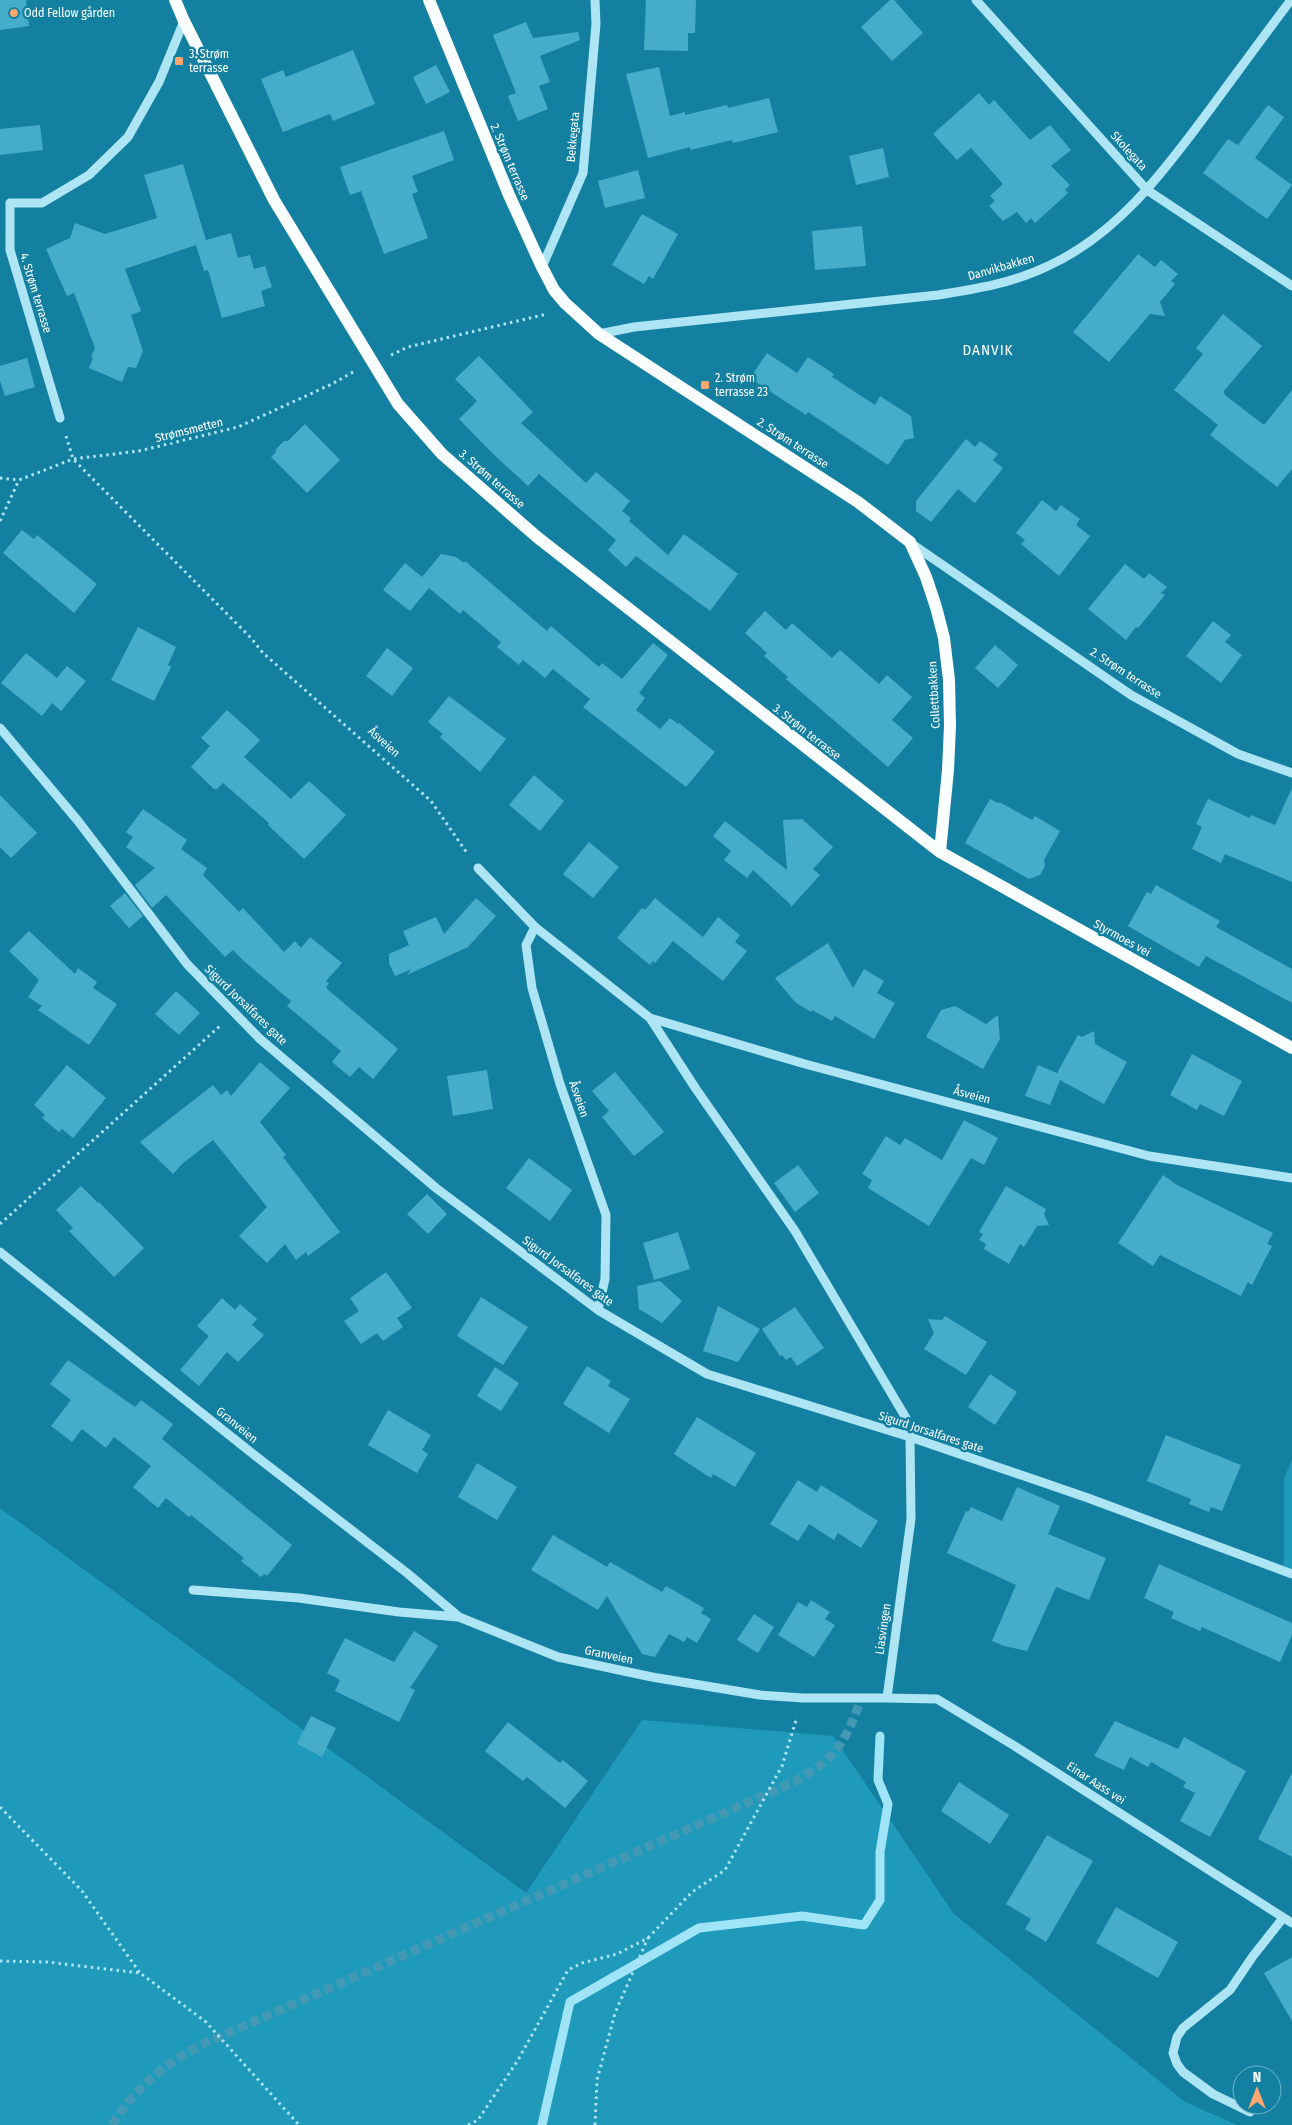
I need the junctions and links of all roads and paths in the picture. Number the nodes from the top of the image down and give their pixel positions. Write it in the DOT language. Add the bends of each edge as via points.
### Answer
graph roads {
  1 [pos="175,0"];
  2 [pos="429,0"];
  3 [pos="595,0"];
  4 [pos="976,0"];
  5 [pos="1291,0"];
  6 [pos="184,21"];
  7 [pos="1147,190"];
  8 [pos="542,267"];
  9 [pos="1292,286"];
  10 [pos="549,313"];
  11 [pos="599,334"];
  12 [pos="368,364"];
  13 [pos="60,418"];
  14 [pos="73,460"];
  15 [pos="0,478"];
  16 [pos="18,480"];
  17 [pos="0,521"];
  18 [pos="910,542"];
  19 [pos="0,728"];
  20 [pos="1292,773"];
  21 [pos="940,852"];
  22 [pos="478,868"];
  23 [pos="535,927"];
  24 [pos="234,1012"];
  25 [pos="650,1018"];
  26 [pos="1292,1048"];
  27 [pos="1292,1178"];
  28 [pos="0,1224"];
  29 [pos="0,1252"];
  30 [pos="598,1310"];
  31 [pos="910,1437"];
  32 [pos="1292,1574"];
  33 [pos="194,1590"];
  34 [pos="458,1617"];
  35 [pos="803,1698"];
  36 [pos="886,1698"];
  37 [pos="0,1807"];
  38 [pos="1283,1918"];
  39 [pos="1292,1923"];
  40 [pos="648,1938"];
  41 [pos="0,1961"];
  42 [pos="140,1974"];
  43 [pos="1232,2103"];
  44 [pos="299,2125"];
  45 [pos="468,2125"];
  46 [pos="595,2125"];
  1 -- 6 [label="main road, 3. Strøm terrasse"];
  2 -- 8 [label="main road, 2. Strøm terrasse"];
  3 -- 8 [label="street, Bekkegata" via="596,24 583,172"];
  4 -- 7 [label="street, Skolegata"];
  5 -- 7 [label="street, Danvikbakken"];
  6 -- 12 [label="main road, 3. Strøm terrasse" via="274,200"];
  6 -- 13 [label="street, 4. Strøm terrasse" via="159,82 128,137 89,175 42,203 10,202 10,250"];
  7 -- 9 [label="street, Skolegata"];
  7 -- 11 [label="street, Danvikbakken" via="1082,248 1048,266 986,287 929,296 634,327"];
  8 -- 11 [label="main road, 2. Strøm terrasse" via="560,297"];
  10 -- 12 [label="path, Strømsmetten" via="408,347"];
  11 -- 18 [label="main road, 2. Strøm terrasse" via="858,502"];
  12 -- 14 [label="path, Strømsmetten" via="332,384 238,426 139,451"];
  12 -- 21 [label="main road, 3. Strøm terrasse" via="442,454 537,537"];
  13 -- 14 [label="path"];
  14 -- 16 [label="path, Strømsmetten"];
  14 -- 22 [label="path, Åsveien" via="263,653 431,801"];
  15 -- 16 [label="path, Strømsmetten"];
  16 -- 17 [label="path"];
  18 -- 20 [label="street, 2. Strøm terrasse" via="1131,695 1238,754"];
  18 -- 21 [label="main road, Collettbakken" via="936,607 949,680 948,770"];
  19 -- 24 [label="street, Sigurd Jorsalfares gate" via="78,821 187,964"];
  21 -- 26 [label="main road, Styrmoes vei"];
  22 -- 23 [label="street, Åsveien"];
  23 -- 25 [label="street, Åsveien"];
  23 -- 30 [label="street, Åsveien" via="526,945 532,988 560,1084 606,1215 605,1279"];
  24 -- 28 [label="path"];
  24 -- 30 [label="street, Sigurd Jorsalfares gate" via="260,1039 436,1188"];
  25 -- 27 [label="street, Åsveien" via="806,1064 1149,1156"];
  25 -- 31 [label="street, Åsveien" via="795,1231 906,1418"];
  29 -- 34 [label="street, Granveien" via="407,1573"];
  30 -- 31 [label="street, Sigurd Jorsalfares gate" via="707,1374"];
  31 -- 32 [label="street, Sigurd Jorsalfares gate" via="1088,1498"];
  31 -- 36 [label="street, Liasvingen" via="911,1519"];
  33 -- 34 [label="street, Granveien" via="299,1598"];
  34 -- 35 [label="street, Granveien" via="558,1657 652,1677 760,1695"];
  35 -- 36 [label="street"];
  35 -- 40 [label="path" via="782,1766 725,1870 692,1892"];
  36 -- 38 [label="street, Einar Aass vei" via="937,1699"];
  37 -- 42 [label="path" via="82,1891"];
  38 -- 39 [label="street, Einar Aass vei"];
  38 -- 43 [label="street" via="1230,1990 1176,2037 1173,2053 1176,2064 1213,2094"];
  40 -- 45 [label="path" via="617,1954 568,1970 518,2060 478,2120"];
  40 -- 46 [label="path" via="615,2013 597,2080"];
  41 -- 42 [label="path" via="47,1962"];
  42 -- 44 [label="path" via="206,2022"];
}
